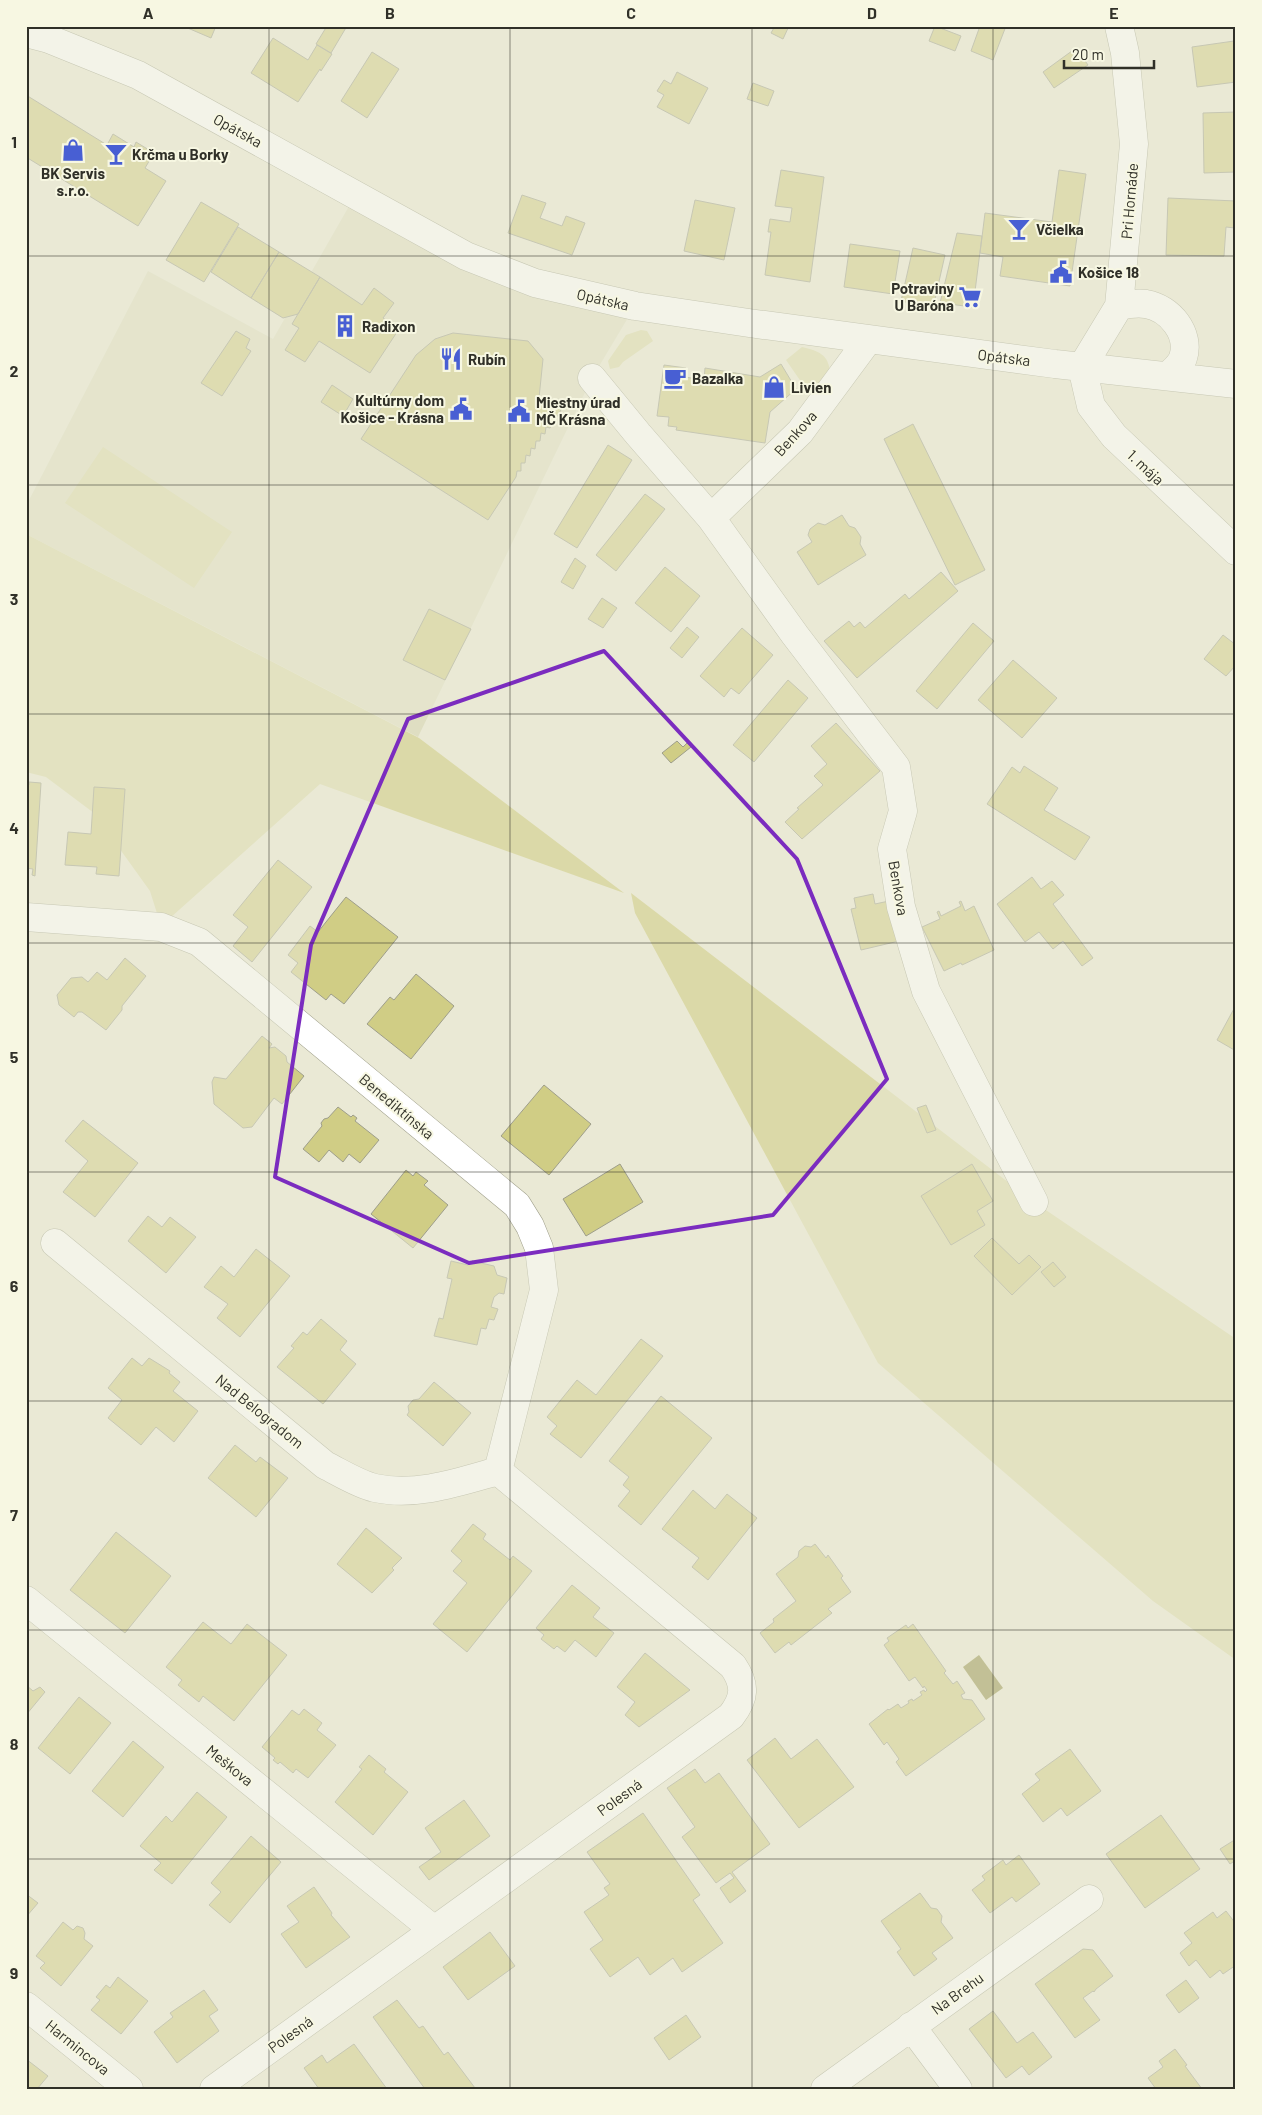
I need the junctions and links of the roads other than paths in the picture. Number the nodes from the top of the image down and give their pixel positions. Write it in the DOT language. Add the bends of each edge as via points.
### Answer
graph roads {
  1 [pos="1119,26"];
  2 [pos="26,34"];
  3 [pos="1119,306"];
  4 [pos="868,340"];
  5 [pos="1082,367"];
  6 [pos="1168,376"];
  7 [pos="592,378"];
  8 [pos="1236,384"];
  9 [pos="712,518"];
  10 [pos="1236,551"];
  11 [pos="26,917"];
  12 [pos="1034,1202"];
  13 [pos="55,1243"];
  14 [pos="498,1472"];
  15 [pos="26,1600"];
  16 [pos="1089,1899"];
  17 [pos="434,1930"];
  18 [pos="26,2006"];
  19 [pos="911,2026"];
  20 [pos="129,2089"];
  21 [pos="214,2089"];
  22 [pos="825,2089"];
  23 [pos="958,2089"];
  1 -- 3 [label="street, Pri Hornáde" via="1125,53 1134,144"];
  2 -- 4 [label="street, Opátska" via="49,39 138,76 466,256 536,283 635,306"];
  3 -- 5 [label="street, Pri Hornáde"];
  3 -- 6 [label="street" via="1148,304 1167,314 1180,328 1185,342 1183,356 1178,367"];
  4 -- 5 [label="street, Opátska"];
  4 -- 9 [label="street, Benkova" via="800,432"];
  5 -- 6 [label="street, Opátska"];
  5 -- 10 [label="street, 1. mája" via="1091,406 1114,436"];
  6 -- 8 [label="street, Opátska"];
  7 -- 9 [label="street, Benkova"];
  9 -- 12 [label="street, Benkova" via="794,635 896,768 903,811 892,849 901,907 926,991"];
  11 -- 14 [label="street, Benediktínska" via="161,926 199,942 517,1205 539,1248 544,1290"];
  13 -- 14 [label="street, Nad Belogradom" via="326,1465 350,1478 375,1488 407,1490 441,1487"];
  14 -- 17 [label="street, Polesná" via="734,1666 742,1679 742,1693 739,1706 731,1716"];
  15 -- 17 [label="street, Meškova"];
  16 -- 19 [label="street, Na Brehu"];
  17 -- 21 [label="street, Polesná"];
  18 -- 20 [label="street, Harmincova"];
  19 -- 22 [label="street, Na Brehu"];
  19 -- 23 [label="street"];
}
